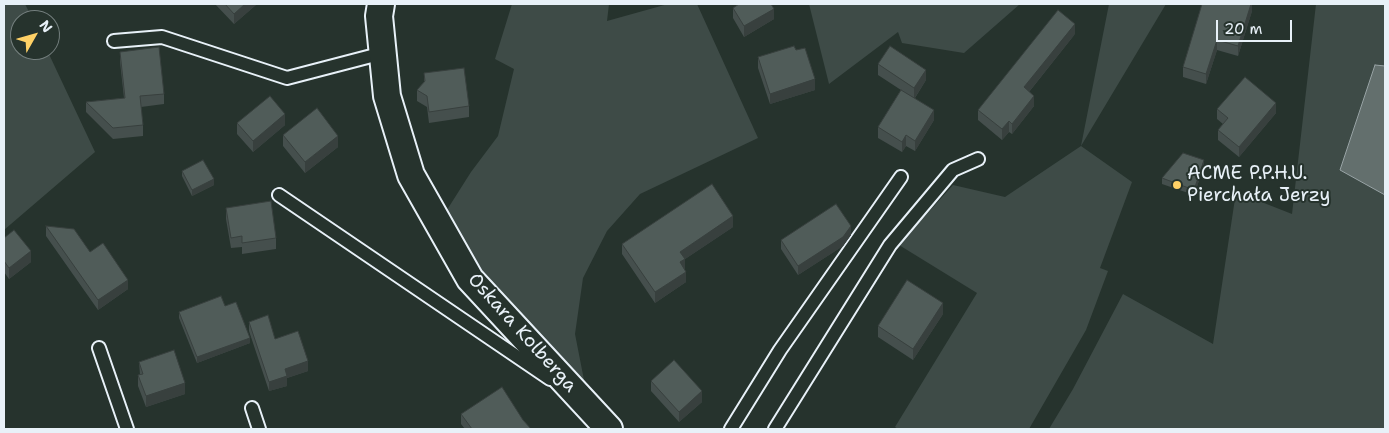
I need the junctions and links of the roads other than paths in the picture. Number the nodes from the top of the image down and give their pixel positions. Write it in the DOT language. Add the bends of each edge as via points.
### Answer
graph roads {
  1 [pos="381,4"];
  2 [pos="114,41"];
  3 [pos="383,53"];
  4 [pos="978,159"];
  5 [pos="901,177"];
  6 [pos="279,195"];
  7 [pos="99,348"];
  8 [pos="583,401"];
  9 [pos="252,408"];
  10 [pos="127,429"];
  11 [pos="259,429"];
  12 [pos="609,429"];
  13 [pos="731,429"];
  14 [pos="775,429"];
  1 -- 3 [label="street, Oskara Kolberga"];
  2 -- 3 [label="lane" via="162,37 287,78"];
  3 -- 8 [label="street, Oskara Kolberga" via="388,96 411,175 470,279"];
  4 -- 14 [label="lane" via="952,170 890,245"];
  5 -- 13 [label="lane" via="780,350"];
  6 -- 8 [label="lane"];
  7 -- 10 [label="lane"];
  8 -- 12 [label="street, Oskara Kolberga"];
  9 -- 11 [label="lane"];
}
